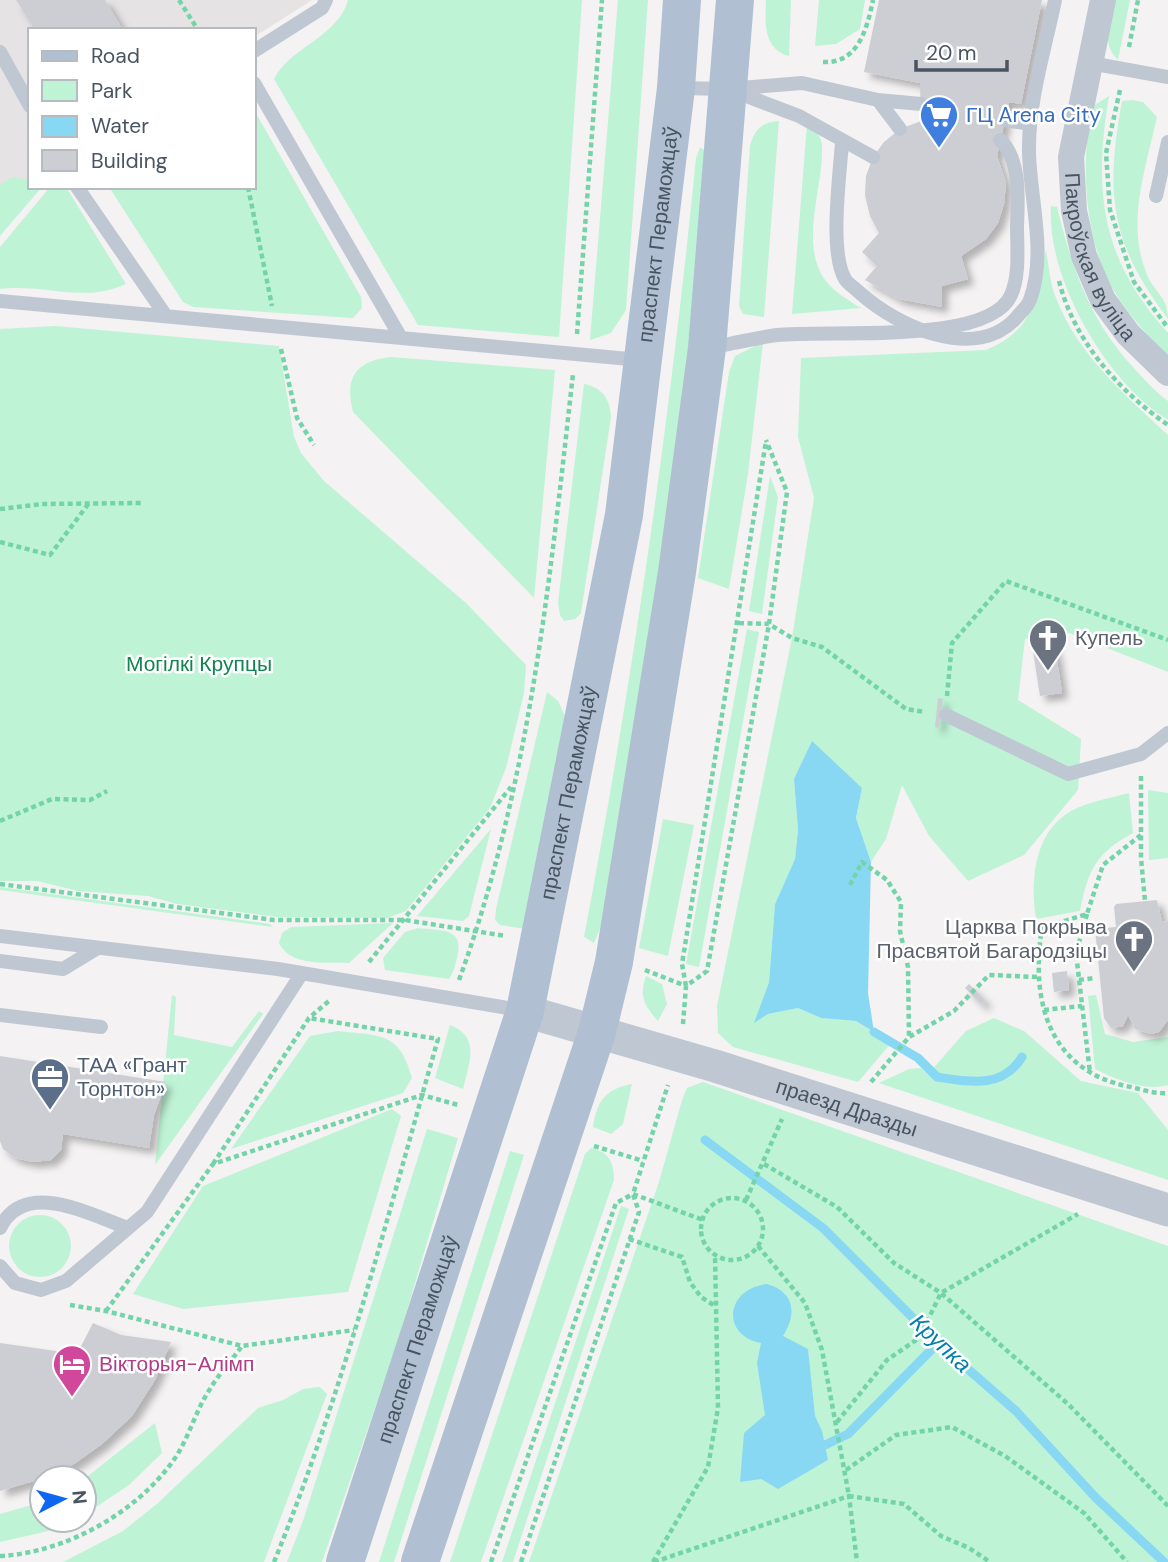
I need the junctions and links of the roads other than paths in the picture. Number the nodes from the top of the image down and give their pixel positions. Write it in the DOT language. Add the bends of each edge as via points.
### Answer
graph roads {
  1 [pos="326,0"];
  2 [pos="682,0"];
  3 [pos="735,0"];
  4 [pos="1055,0"];
  5 [pos="1103,0"];
  6 [pos="256,50"];
  7 [pos="0,52"];
  8 [pos="1090,63"];
  9 [pos="1168,78"];
  10 [pos="256,86"];
  11 [pos="677,88"];
  12 [pos="729,89"];
  13 [pos="878,100"];
  14 [pos="28,102"];
  15 [pos="921,104"];
  16 [pos="1005,120"];
  17 [pos="1030,124"];
  18 [pos="900,129"];
  19 [pos="1000,140"];
  20 [pos="842,142"];
  21 [pos="1168,142"];
  22 [pos="873,157"];
  23 [pos="78,189"];
  24 [pos="1156,196"];
  25 [pos="0,301"];
  26 [pos="166,316"];
  27 [pos="924,330"];
  28 [pos="401,338"];
  29 [pos="707,348"];
  30 [pos="643,360"];
  31 [pos="1168,373"];
  32 [pos="941,714"];
  33 [pos="1168,733"];
  34 [pos="0,936"];
  35 [pos="96,950"];
  36 [pos="0,961"];
  37 [pos="302,974"];
  38 [pos="525,1011"];
  39 [pos="0,1015"];
  40 [pos="101,1027"];
  41 [pos="597,1032"];
  42 [pos="1168,1210"];
  43 [pos="0,1228"];
  44 [pos="128,1228"];
  45 [pos="0,1266"];
  46 [pos="345,1562"];
  47 [pos="420,1562"];
  1 -- 6 [label="lane" via="322,8"];
  2 -- 11 [label="main road, праспект Пераможцаў"];
  3 -- 12 [label="main road"];
  4 -- 17 [label="lane"];
  5 -- 8 [label="street, Пакроўская вуліца"];
  7 -- 14 [label="lane"];
  8 -- 9 [label="lane"];
  8 -- 31 [label="street, Пакроўская вуліца" via="1071,157 1074,211 1084,256 1103,300 1128,334"];
  10 -- 28 [label="lane"];
  11 -- 12 [label="lane"];
  11 -- 30 [label="main road, праспект Пераможцаў"];
  12 -- 13 [label="lane" via="802,83"];
  12 -- 20 [label="lane" via="799,116"];
  12 -- 29 [label="main road"];
  13 -- 15 [label="lane"];
  13 -- 18 [label="lane"];
  16 -- 17 [label="lane"];
  17 -- 27 [label="lane" via="1038,247 1030,302 1006,329 981,338 955,338"];
  19 -- 27 [label="lane" via="1009,148 1015,178 1017,268 1011,296 991,317 958,327"];
  20 -- 22 [label="lane"];
  20 -- 27 [label="lane" via="836,245 845,279 879,310"];
  21 -- 24 [label="lane"];
  23 -- 26 [label="lane"];
  25 -- 26 [label="lane"];
  26 -- 28 [label="lane"];
  27 -- 29 [label="lane" via="778,335"];
  28 -- 30 [label="lane"];
  29 -- 41 [label="main road" via="677,572 614,962"];
  30 -- 38 [label="main road, праспект Пераможцаў" via="624,515"];
  32 -- 33 [label="lane" via="1068,774 1141,754"];
  34 -- 35 [label="lane"];
  35 -- 36 [label="lane" via="63,969"];
  35 -- 37 [label="lane"];
  37 -- 38 [label="lane"];
  37 -- 44 [label="lane" via="147,1212"];
  38 -- 41 [label="street, праезд Дразды"];
  38 -- 46 [label="main road, праспект Пераможцаў"];
  39 -- 40 [label="lane"];
  41 -- 42 [label="street, праезд Дразды"];
  41 -- 47 [label="main road"];
  43 -- 44 [label="lane" via="6,1214 28,1202 52,1202"];
  44 -- 45 [label="lane" via="66,1281 41,1290 15,1283"];
}
